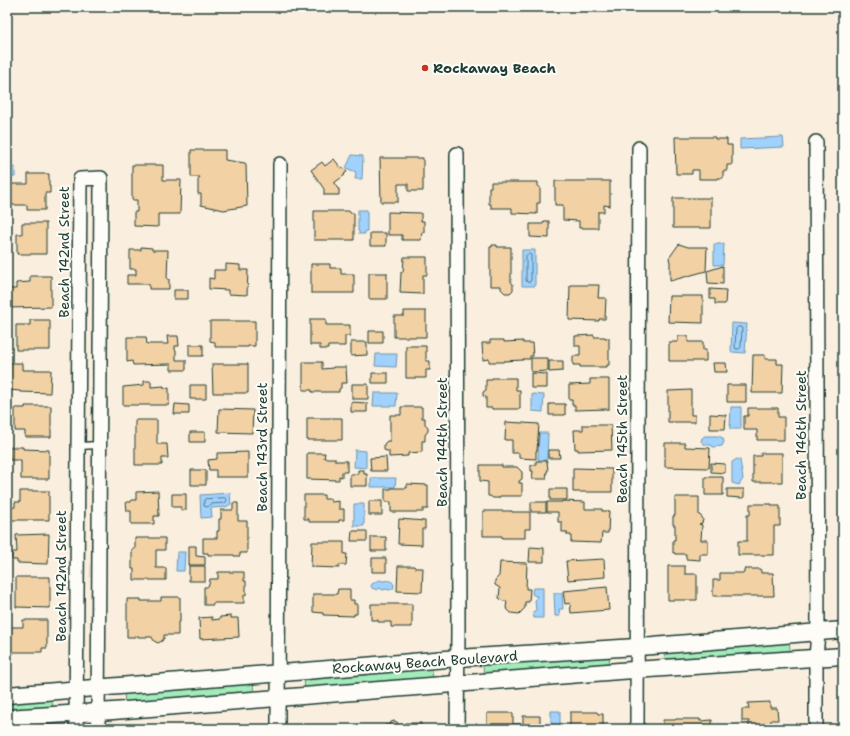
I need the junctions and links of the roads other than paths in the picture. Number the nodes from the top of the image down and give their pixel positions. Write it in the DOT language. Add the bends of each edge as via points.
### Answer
graph roads {
  1 [pos="816,142"];
  2 [pos="639,148"];
  3 [pos="457,154"];
  4 [pos="280,164"];
  5 [pos="100,444"];
  6 [pos="78,446"];
  7 [pos="843,630"];
  8 [pos="818,632"];
  9 [pos="638,647"];
  10 [pos="843,656"];
  11 [pos="458,658"];
  12 [pos="816,658"];
  13 [pos="638,670"];
  14 [pos="278,674"];
  15 [pos="458,683"];
  16 [pos="98,687"];
  17 [pos="76,689"];
  18 [pos="7,695"];
  19 [pos="278,698"];
  20 [pos="98,712"];
  21 [pos="7,718"];
  22 [pos="76,721"];
  23 [pos="98,729"];
  24 [pos="278,729"];
  25 [pos="457,729"];
  26 [pos="637,729"];
  27 [pos="816,729"];
  1 -- 8 [label="street, Beach 146th Street"];
  2 -- 9 [label="street, Beach 145th Street"];
  3 -- 11 [label="street, Beach 144th Street"];
  4 -- 14 [label="street, Beach 143rd Street"];
  5 -- 6 [label="lane"];
  5 -- 6 [label="street, Beach 142nd Street" via="101,178 80,179"];
  5 -- 16 [label="street, Beach 142nd Street"];
  6 -- 17 [label="street, Beach 142nd Street"];
  7 -- 8 [label="street, Rockaway Beach Boulevard"];
  8 -- 9 [label="street, Rockaway Beach Boulevard"];
  8 -- 12 [label="street, Beach 146th Street"];
  9 -- 11 [label="street, Rockaway Beach Boulevard"];
  9 -- 13 [label="street, Beach 145th Street"];
  10 -- 12 [label="street, Rockaway Beach Boulevard"];
  11 -- 14 [label="street, Rockaway Beach Boulevard"];
  11 -- 15 [label="street, Beach 144th Street"];
  12 -- 13 [label="street, Rockaway Beach Boulevard"];
  12 -- 27 [label="street, Beach 146th Street"];
  13 -- 15 [label="street, Rockaway Beach Boulevard"];
  13 -- 26 [label="street, Beach 145th Street"];
  14 -- 16 [label="street, Rockaway Beach Boulevard"];
  14 -- 19 [label="street, Beach 143rd Street"];
  15 -- 19 [label="street, Rockaway Beach Boulevard"];
  15 -- 25 [label="street, Beach 144th Street"];
  16 -- 17 [label="street, Rockaway Beach Boulevard"];
  16 -- 20 [label="street, Beach 142nd Street"];
  17 -- 18 [label="street, Rockaway Beach Boulevard"];
  17 -- 22 [label="street, Beach 142nd Street"];
  19 -- 20 [label="street, Rockaway Beach Boulevard"];
  19 -- 24 [label="street, Beach 143rd Street"];
  20 -- 22 [label="street, Rockaway Beach Boulevard"];
  20 -- 23 [label="street, Beach 142nd Street"];
  21 -- 22 [label="street, Rockaway Beach Boulevard"];
}
